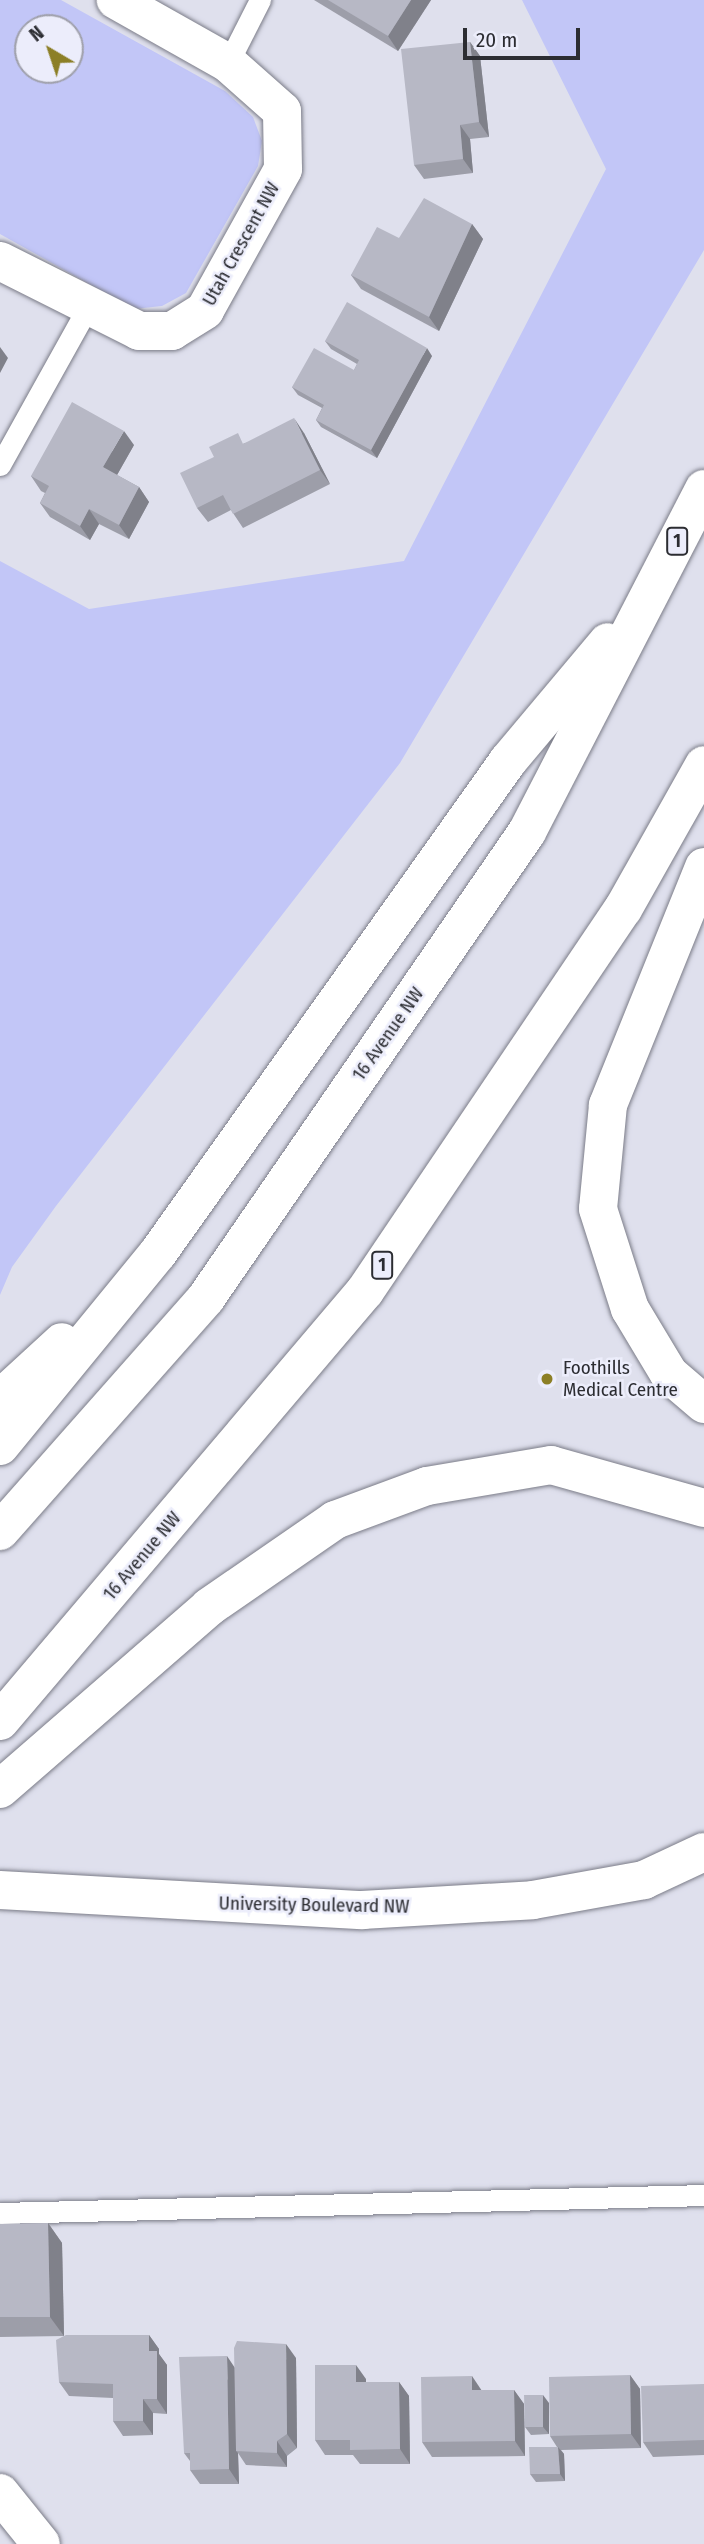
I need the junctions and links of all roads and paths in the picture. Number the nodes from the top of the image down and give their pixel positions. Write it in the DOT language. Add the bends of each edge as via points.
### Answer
graph roads {
  1 [pos="116,0"];
  2 [pos="260,0"];
  3 [pos="228,63"];
  4 [pos="0,261"];
  5 [pos="87,309"];
  6 [pos="0,466"];
  7 [pos="704,489"];
  8 [pos="650,593"];
  9 [pos="704,765"];
  10 [pos="704,867"];
  11 [pos="158,1253"];
  12 [pos="0,1399"];
  13 [pos="704,1404"];
  14 [pos="0,1446"];
  15 [pos="704,1508"];
  16 [pos="0,1531"];
  17 [pos="0,1721"];
  18 [pos="0,1789"];
  19 [pos="704,1852"];
  20 [pos="0,1891"];
  21 [pos="704,2195"];
  22 [pos="0,2213"];
  23 [pos="0,2493"];
  24 [pos="41,2544"];
  1 -- 3 [label="main road, Utah Crescent NW"];
  2 -- 3 [label="lane"];
  3 -- 5 [label="main road, Utah Crescent NW" via="282,111 283,169 205,310 172,331 139,331"];
  4 -- 5 [label="main road, Utah Crescent NW"];
  5 -- 6 [label="lane"];
  7 -- 8 [label="main road, 16 Avenue NW / 1"];
  8 -- 11 [label="main road" via="508,761"];
  8 -- 16 [label="main road, 16 Avenue NW / 1" via="527,832 206,1298"];
  9 -- 17 [label="main road, 16 Avenue NW / 1" via="623,909 365,1291"];
  10 -- 13 [label="main road" via="608,1105 598,1209 630,1309 669,1374"];
  11 -- 12 [label="main road"];
  11 -- 14 [label="main road"];
  15 -- 18 [label="main road" via="551,1465 428,1486 335,1520 209,1607"];
  19 -- 20 [label="main road, University Boulevard NW" via="644,1880 533,1900 362,1910"];
  21 -- 22 [label="lane"];
  23 -- 24 [label="main road"];
}
